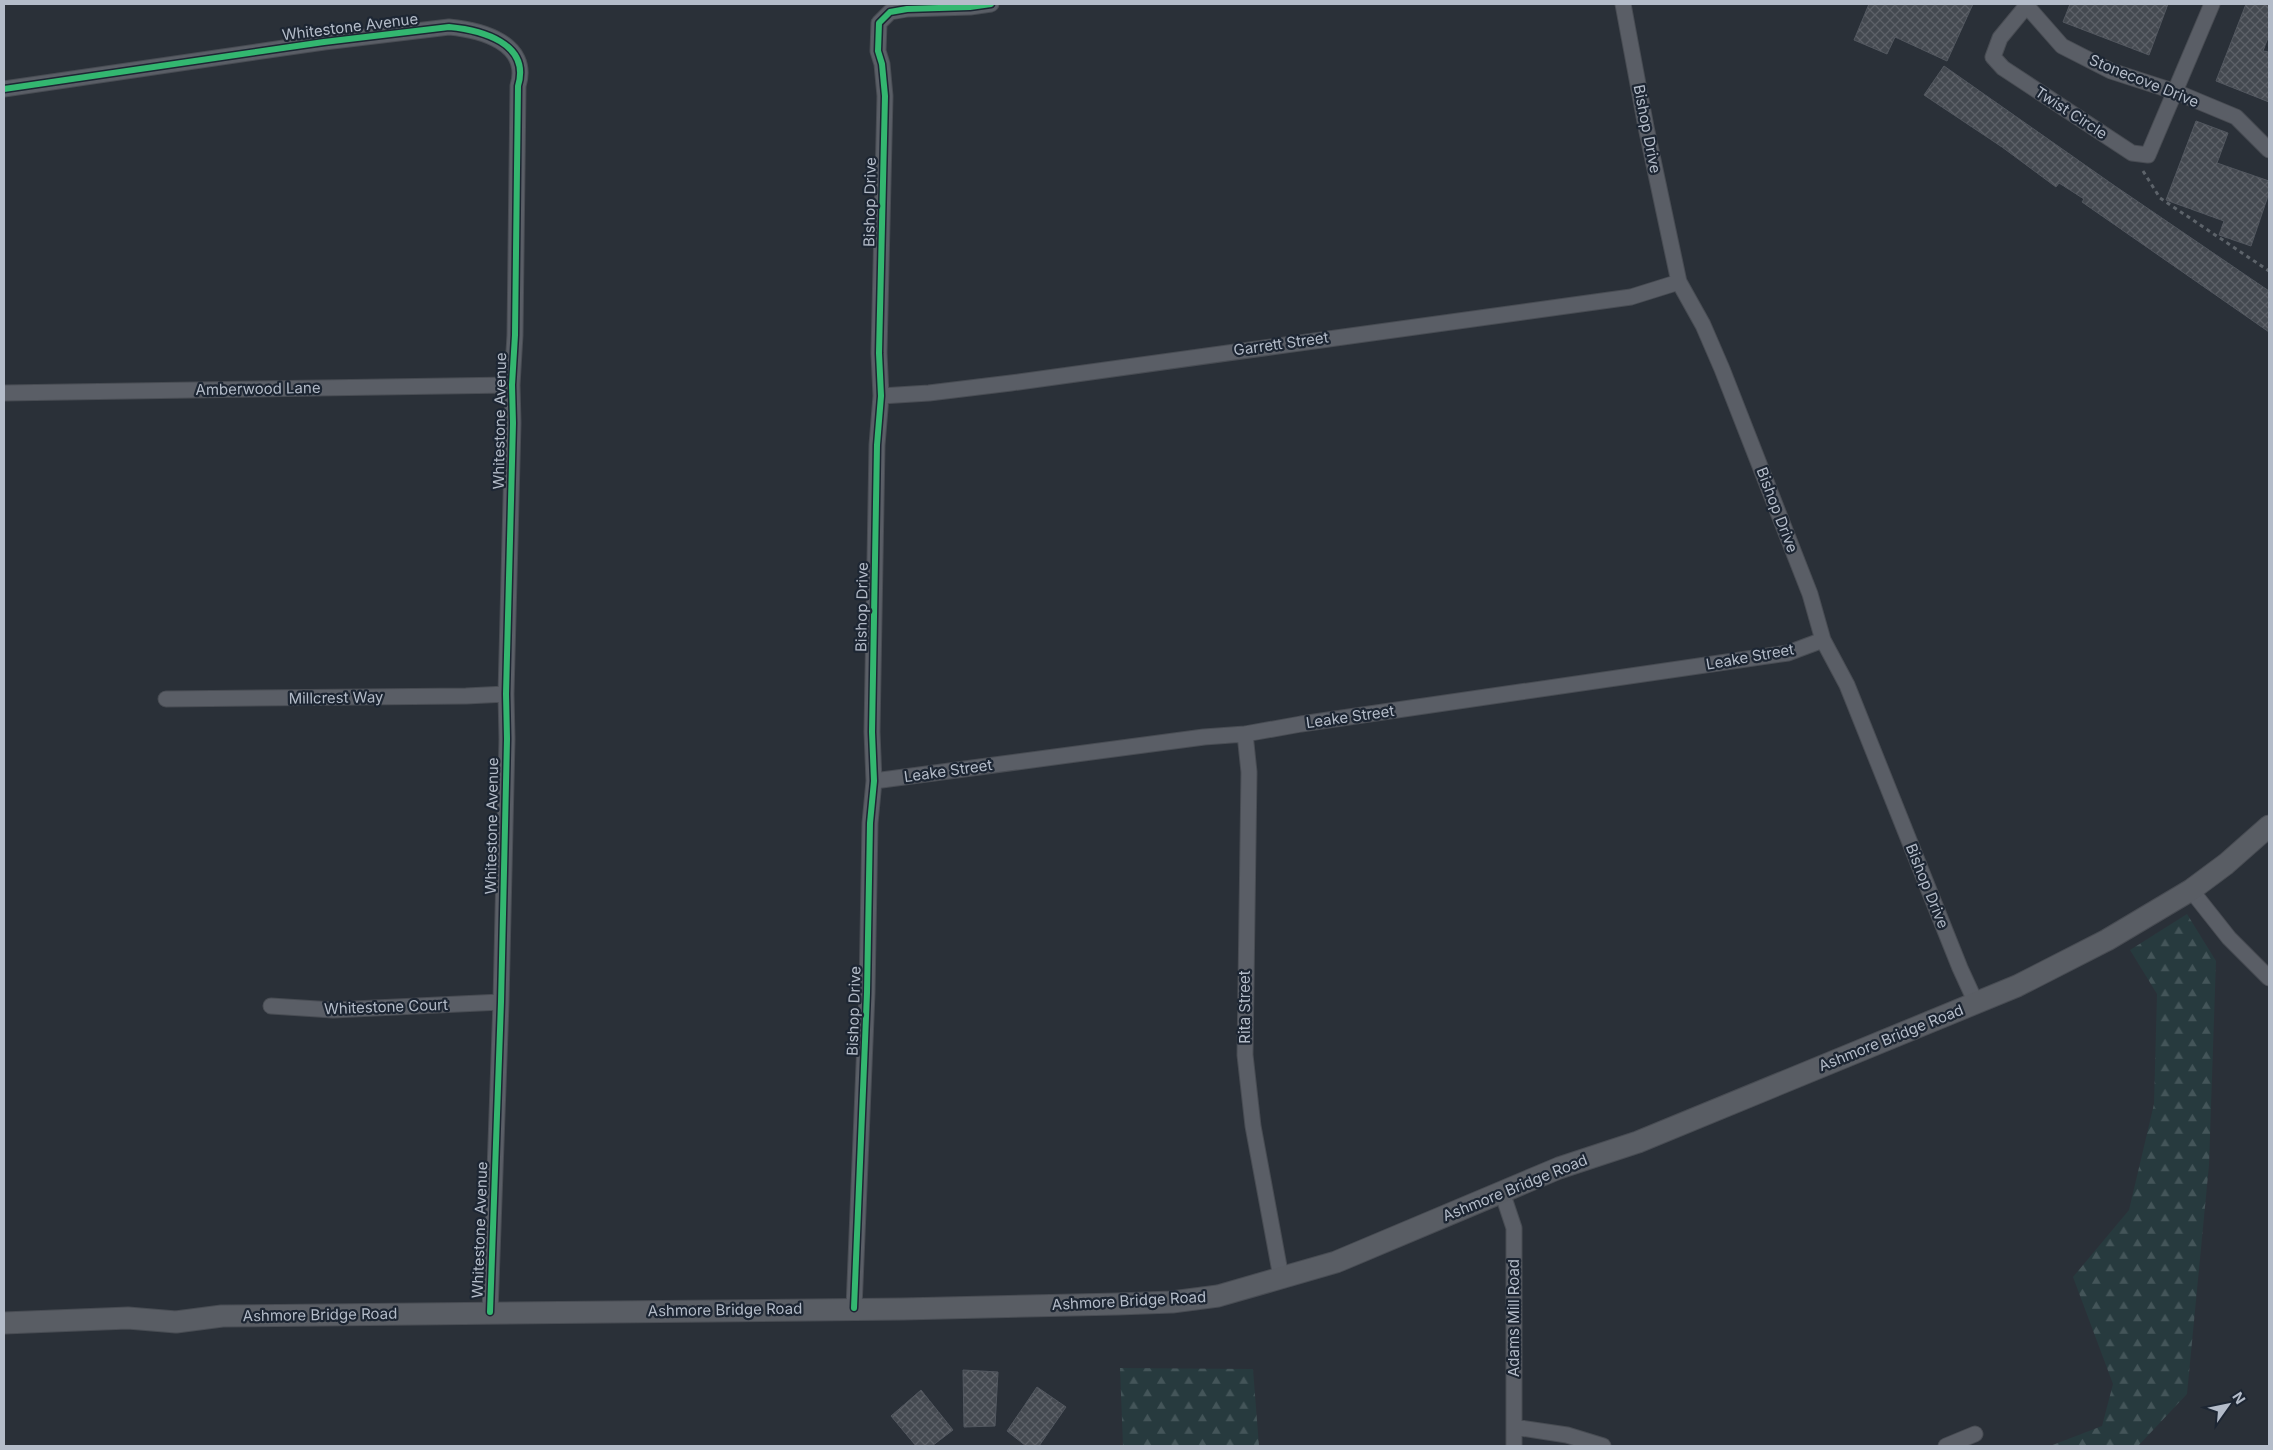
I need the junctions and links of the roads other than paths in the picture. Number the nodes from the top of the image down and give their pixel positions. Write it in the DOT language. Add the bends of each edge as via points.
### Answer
graph roads {
  1 [pos="991,4"];
  2 [pos="1623,4"];
  3 [pos="2027,4"];
  4 [pos="2212,4"];
  5 [pos="4,89"];
  6 [pos="2176,92"];
  7 [pos="2269,150"];
  8 [pos="1679,282"];
  9 [pos="512,385"];
  10 [pos="4,393"];
  11 [pos="881,396"];
  12 [pos="1822,640"];
  13 [pos="506,694"];
  14 [pos="166,700"];
  15 [pos="1245,734"];
  16 [pos="874,781"];
  17 [pos="2269,826"];
  18 [pos="2191,890"];
  19 [pos="2269,978"];
  20 [pos="502,1002"];
  21 [pos="1976,1003"];
  22 [pos="271,1006"];
  23 [pos="1502,1192"];
  24 [pos="1281,1277"];
  25 [pos="854,1308"];
  26 [pos="490,1312"];
  27 [pos="4,1323"];
  28 [pos="1514,1427"];
  29 [pos="1975,1434"];
  30 [pos="1514,1446"];
  31 [pos="1603,1446"];
  32 [pos="1946,1446"];
  1 -- 11 [label="street, Bishop Drive" via="899,10 890,12 879,23 877,42 885,96 878,353"];
  2 -- 8 [label="street, Bishop Drive"];
  3 -- 6 [label="street, Stonecove Drive" via="2062,46 2111,71"];
  3 -- 6 [label="street, Twist Circle" via="2000,38 1993,57 2002,68 2132,153 2148,155"];
  4 -- 6 [label="street"];
  5 -- 9 [label="street, Whitestone Avenue" via="449,27 492,36 513,53 520,79"];
  6 -- 7 [label="street, Stonecove Drive" via="2236,117"];
  8 -- 11 [label="street, Garrett Street" via="1631,297 1011,383"];
  8 -- 12 [label="street, Bishop Drive" via="1722,369 1810,594"];
  9 -- 10 [label="street, Amberwood Lane"];
  9 -- 13 [label="street, Whitestone Avenue"];
  11 -- 16 [label="street, Bishop Drive" via="877,445 872,722"];
  12 -- 15 [label="street, Leake Street" via="1788,653"];
  12 -- 21 [label="street, Bishop Drive" via="1847,685"];
  13 -- 14 [label="street, Millcrest Way"];
  13 -- 20 [label="street, Whitestone Avenue"];
  15 -- 16 [label="street, Leake Street"];
  15 -- 24 [label="street, Rita Street" via="1249,772 1245,1055 1253,1126"];
  16 -- 25 [label="street, Bishop Drive"];
  17 -- 18 [label="main road, Ashmore Bridge Road"];
  18 -- 19 [label="street" via="2229,938"];
  18 -- 21 [label="main road, Ashmore Bridge Road" via="2058,967"];
  20 -- 22 [label="street, Whitestone Court" via="333,1010"];
  20 -- 26 [label="street, Whitestone Avenue"];
  21 -- 23 [label="main road, Ashmore Bridge Road" via="1638,1142 1558,1168"];
  23 -- 24 [label="main road, Ashmore Bridge Road" via="1336,1262"];
  23 -- 28 [label="street, Adams Mill Road" via="1514,1228"];
  24 -- 25 [label="main road, Ashmore Bridge Road" via="1218,1296 1172,1302"];
  25 -- 26 [label="main road, Ashmore Bridge Road"];
  26 -- 27 [label="main road, Ashmore Bridge Road" via="222,1316 176,1322 128,1318"];
  28 -- 30 [label="street, Adams Mill Road"];
  28 -- 31 [label="street" via="1566,1435"];
  29 -- 32 [label="street"];
}
